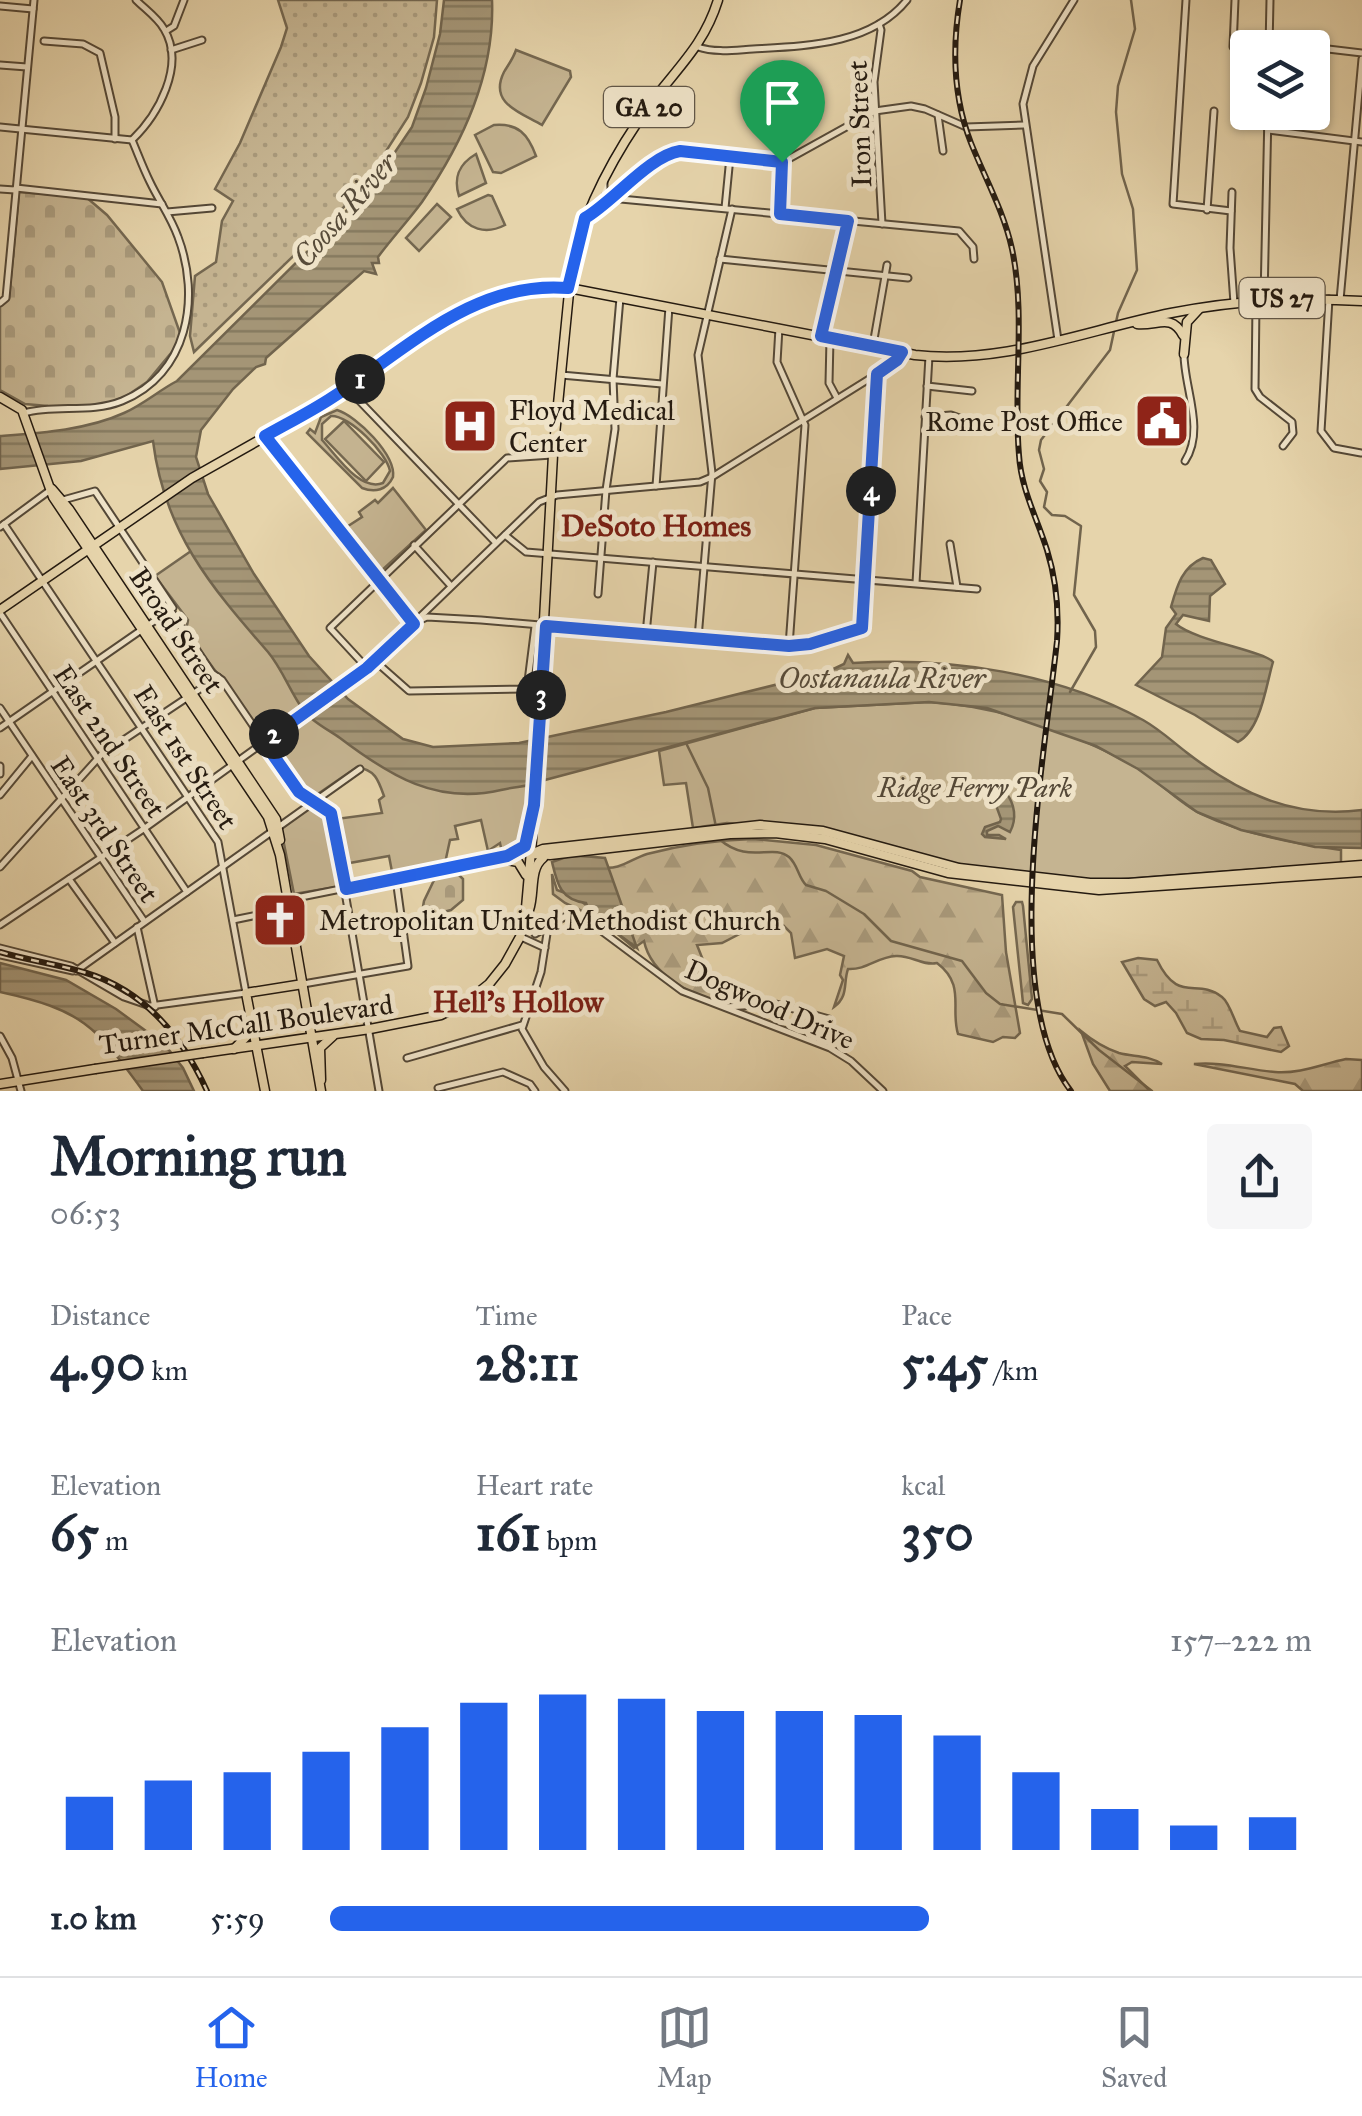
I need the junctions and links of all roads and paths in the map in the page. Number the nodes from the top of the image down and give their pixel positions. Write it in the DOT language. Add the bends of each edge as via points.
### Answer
graph roads {
  1 [pos="34,0"];
  2 [pos="136,0"];
  3 [pos="184,0"];
  4 [pos="718,0"];
  5 [pos="907,0"];
  6 [pos="1074,0"];
  7 [pos="1186,0"];
  8 [pos="1235,0"];
  9 [pos="1270,0"];
  10 [pos="0,6"];
  11 [pos="33,9"];
  12 [pos="879,24"];
  13 [pos="1234,30"];
  14 [pos="1269,30"];
  15 [pos="166,31"];
  16 [pos="202,40"];
  17 [pos="44,41"];
  18 [pos="698,47"];
  19 [pos="170,50"];
  20 [pos="1330,52"];
  21 [pos="1362,56"];
  22 [pos="0,65"];
  23 [pos="27,67"];
  24 [pos="875,111"];
  25 [pos="1214,111"];
  26 [pos="938,116"];
  27 [pos="0,126"];
  28 [pos="1024,126"];
  29 [pos="22,129"];
  30 [pos="1268,130"];
  31 [pos="116,138"];
  32 [pos="132,140"];
  33 [pos="1359,142"];
  34 [pos="943,151"];
  35 [pos="730,158"];
  36 [pos="782,162"];
  37 [pos="604,181"];
  38 [pos="0,189"];
  39 [pos="16,189"];
  40 [pos="1232,192"];
  41 [pos="616,197"];
  42 [pos="162,204"];
  43 [pos="212,208"];
  44 [pos="729,209"];
  45 [pos="1207,210"];
  46 [pos="1231,211"];
  47 [pos="167,212"];
  48 [pos="780,214"];
  49 [pos="585,218"];
  50 [pos="848,221"];
  51 [pos="882,224"];
  52 [pos="720,258"];
  53 [pos="974,258"];
  54 [pos="887,265"];
  55 [pos="835,271"];
  56 [pos="886,276"];
  57 [pos="908,278"];
  58 [pos="568,288"];
  59 [pos="3,293"];
  60 [pos="595,294"];
  61 [pos="620,298"];
  62 [pos="1328,299"];
  63 [pos="1260,300"];
  64 [pos="1340,300"];
  65 [pos="1362,301"];
  66 [pos="1234,302"];
  67 [pos="0,304"];
  68 [pos="668,307"];
  69 [pos="1202,308"];
  70 [pos="1179,312"];
  71 [pos="707,314"];
  72 [pos="566,318"];
  73 [pos="1137,323"];
  74 [pos="779,328"];
  75 [pos="1184,335"];
  76 [pos="825,338"];
  77 [pos="1058,340"];
  78 [pos="872,346"];
  79 [pos="902,352"];
  80 [pos="1184,354"];
  81 [pos="929,356"];
  82 [pos="877,374"];
  83 [pos="561,375"];
  84 [pos="613,380"];
  85 [pos="663,384"];
  86 [pos="927,386"];
  87 [pos="347,388"];
  88 [pos="972,391"];
  89 [pos="0,396"];
  90 [pos="838,399"];
  91 [pos="926,417"];
  92 [pos="26,418"];
  93 [pos="804,421"];
  94 [pos="968,421"];
  95 [pos="265,436"];
  96 [pos="1283,446"];
  97 [pos="1361,453"];
  98 [pos="553,455"];
  99 [pos="1185,461"];
  100 [pos="712,478"];
  101 [pos="656,486"];
  102 [pos="52,489"];
  103 [pos="606,490"];
  104 [pos="550,497"];
  105 [pos="62,500"];
  106 [pos="458,504"];
  107 [pos="2,525"];
  108 [pos="120,528"];
  109 [pos="505,535"];
  110 [pos="496,543"];
  111 [pos="950,544"];
  112 [pos="414,546"];
  113 [pos="91,548"];
  114 [pos="548,554"];
  115 [pos="601,559"];
  116 [pos="653,562"];
  117 [pos="704,566"];
  118 [pos="794,574"];
  119 [pos="866,580"];
  120 [pos="43,581"];
  121 [pos="378,581"];
  122 [pos="916,584"];
  123 [pos="451,586"];
  124 [pos="956,588"];
  125 [pos="977,589"];
  126 [pos="598,594"];
  127 [pos="172,610"];
  128 [pos="0,612"];
  129 [pos="414,624"];
  130 [pos="535,625"];
  131 [pos="546,626"];
  132 [pos="145,628"];
  133 [pos="646,634"];
  134 [pos="698,638"];
  135 [pos="789,646"];
  136 [pos="375,661"];
  137 [pos="97,662"];
  138 [pos="367,668"];
  139 [pos="218,677"];
  140 [pos="53,692"];
  141 [pos="189,695"];
  142 [pos="0,708"];
  143 [pos="10,722"];
  144 [pos="0,728"];
  145 [pos="140,728"];
  146 [pos="264,742"];
  147 [pos="32,756"];
  148 [pos="98,759"];
  149 [pos="235,763"];
  150 [pos="0,766"];
  151 [pos="360,769"];
  152 [pos="0,775"];
  153 [pos="10,782"];
  154 [pos="294,786"];
  155 [pos="0,795"];
  156 [pos="188,796"];
  157 [pos="60,799"];
  158 [pos="314,801"];
  159 [pos="534,804"];
  160 [pos="302,808"];
  161 [pos="144,828"];
  162 [pos="275,828"];
  163 [pos="533,828"];
  164 [pos="694,835"];
  165 [pos="636,838"];
  166 [pos="218,842"];
  167 [pos="246,849"];
  168 [pos="530,854"];
  169 [pos="507,856"];
  170 [pos="550,856"];
  171 [pos="101,858"];
  172 [pos="494,858"];
  173 [pos="222,865"];
  174 [pos="0,867"];
  175 [pos="1362,868"];
  176 [pos="528,878"];
  177 [pos="69,879"];
  178 [pos="396,880"];
  179 [pos="346,889"];
  180 [pos="187,892"];
  181 [pos="289,905"];
  182 [pos="232,920"];
  183 [pos="144,922"];
  184 [pos="524,922"];
  185 [pos="0,926"];
  186 [pos="548,927"];
  187 [pos="137,928"];
  188 [pos="520,937"];
  189 [pos="534,937"];
  190 [pos="115,943"];
  191 [pos="0,948"];
  192 [pos="544,948"];
  193 [pos="0,955"];
  194 [pos="76,971"];
  195 [pos="360,974"];
  196 [pos="303,984"];
  197 [pos="246,993"];
  198 [pos="155,1007"];
  199 [pos="720,1008"];
  200 [pos="829,1020"];
  201 [pos="252,1022"];
  202 [pos="522,1025"];
  203 [pos="370,1029"];
  204 [pos="335,1034"];
  205 [pos="0,1036"];
  206 [pos="312,1037"];
  207 [pos="254,1046"];
  208 [pos="234,1049"];
  209 [pos="407,1058"];
  210 [pos="0,1084"];
  211 [pos="20,1086"];
  212 [pos="320,1088"];
  213 [pos="438,1088"];
  214 [pos="265,1091"];
  215 [pos="379,1091"];
  216 [pos="535,1091"];
  217 [pos="564,1091"];
  218 [pos="883,1091"];
  1 -- 11 [label="street"];
  2 -- 15 [label="street"];
  3 -- 15 [label="street"];
  4 -- 18 [label="main road, GA 20"];
  5 -- 12 [label="street"];
  6 -- 28 [label="street" via="1030,73"];
  7 -- 45 [label="street" via="1172,204"];
  8 -- 13 [label="street"];
  9 -- 14 [label="street"];
  10 -- 11 [label="street"];
  11 -- 23 [label="street"];
  12 -- 18 [label="street" via="816,45"];
  12 -- 24 [label="street, Iron Street"];
  15 -- 19 [label="street"];
  16 -- 19 [label="street"];
  17 -- 31 [label="street" via="84,44 100,53"];
  18 -- 37 [label="main road, GA 20" via="644,114"];
  19 -- 32 [label="street" via="166,90"];
  20 -- 21 [label="street"];
  21 -- 33 [label="street"];
  22 -- 23 [label="street"];
  23 -- 29 [label="street"];
  24 -- 26 [label="street" via="916,106"];
  24 -- 36 [label="street"];
  24 -- 51 [label="street, Iron Street"];
  25 -- 45 [label="street"];
  26 -- 28 [label="street" via="970,128"];
  26 -- 34 [label="street"];
  27 -- 29 [label="street"];
  28 -- 77 [label="street"];
  29 -- 31 [label="street"];
  29 -- 39 [label="street"];
  30 -- 33 [label="street"];
  30 -- 63 [label="street"];
  31 -- 32 [label="street"];
  32 -- 42 [label="street"];
  33 -- 64 [label="street"];
  35 -- 36 [label="street"];
  35 -- 41 [label="street" via="673,152"];
  35 -- 44 [label="street"];
  36 -- 48 [label="street"];
  37 -- 41 [label="street" via="606,196"];
  37 -- 49 [label="main road, GA 20"];
  38 -- 39 [label="street"];
  39 -- 42 [label="street"];
  39 -- 59 [label="street"];
  40 -- 46 [label="street"];
  41 -- 44 [label="street"];
  41 -- 49 [label="street"];
  42 -- 47 [label="street"];
  43 -- 47 [label="street"];
  44 -- 48 [label="street"];
  44 -- 52 [label="street"];
  45 -- 46 [label="street"];
  46 -- 66 [label="street"];
  47 -- 92 [label="street" via="189,287 184,336 172,360 147,387 119,402"];
  48 -- 50 [label="street"];
  49 -- 58 [label="main road, Turner McCall Boulevard / GA 20"];
  50 -- 51 [label="street"];
  50 -- 55 [label="street"];
  51 -- 53 [label="street" via="959,231"];
  52 -- 55 [label="street"];
  52 -- 71 [label="street"];
  54 -- 56 [label="street"];
  55 -- 56 [label="street"];
  55 -- 76 [label="street"];
  56 -- 57 [label="street"];
  56 -- 78 [label="street"];
  58 -- 60 [label="main road"];
  58 -- 72 [label="main road, Turner McCall Boulevard"];
  58 -- 87 [label="main road" via="522,289 464,308"];
  59 -- 67 [label="street"];
  60 -- 61 [label="main road"];
  60 -- 72 [label="main road" via="576,297"];
  61 -- 68 [label="main road"];
  61 -- 84 [label="street"];
  62 -- 63 [label="main road, US 27"];
  62 -- 64 [label="main road, US 27"];
  62 -- 97 [label="street" via="1321,431 1334,448"];
  63 -- 66 [label="main road, US 27"];
  63 -- 96 [label="street" via="1253,384 1292,422"];
  64 -- 65 [label="main road, US 27"];
  66 -- 69 [label="main road, US 27"];
  68 -- 71 [label="main road"];
  68 -- 85 [label="street"];
  69 -- 70 [label="main road, US 27"];
  69 -- 80 [label="main road" via="1187,322"];
  70 -- 73 [label="main road, US 27"];
  70 -- 75 [label="street"];
  71 -- 74 [label="main road"];
  71 -- 100 [label="street" via="698,360"];
  72 -- 83 [label="main road, Turner McCall Boulevard"];
  73 -- 75 [label="main road" via="1169,320"];
  73 -- 77 [label="main road"];
  74 -- 76 [label="main road"];
  74 -- 93 [label="street" via="778,365"];
  75 -- 80 [label="street"];
  76 -- 78 [label="main road"];
  76 -- 90 [label="street" via="829,383"];
  77 -- 81 [label="main road" via="994,355"];
  78 -- 79 [label="main road"];
  79 -- 81 [label="main road"];
  79 -- 82 [label="street"];
  80 -- 99 [label="street" via="1193,405"];
  81 -- 86 [label="street"];
  82 -- 90 [label="street"];
  82 -- 119 [label="street"];
  83 -- 84 [label="street"];
  83 -- 98 [label="main road, Turner McCall Boulevard"];
  84 -- 85 [label="street"];
  84 -- 103 [label="street" via="615,429"];
  85 -- 101 [label="street"];
  86 -- 88 [label="street"];
  86 -- 91 [label="street"];
  87 -- 95 [label="main road"];
  87 -- 106 [label="street"];
  89 -- 92 [label="main road"];
  90 -- 93 [label="street"];
  91 -- 94 [label="street"];
  91 -- 122 [label="street"];
  92 -- 102 [label="main road, Broad Street"];
  93 -- 100 [label="street"];
  93 -- 118 [label="street"];
  95 -- 108 [label="main road"];
  95 -- 121 [label="street"];
  98 -- 104 [label="main road, Turner McCall Boulevard"];
  98 -- 106 [label="street" via="506,458"];
  100 -- 101 [label="street"];
  100 -- 117 [label="street"];
  101 -- 103 [label="street"];
  102 -- 105 [label="main road, Broad Street"];
  102 -- 107 [label="street"];
  102 -- 113 [label="main road, Broad Street"];
  103 -- 104 [label="street"];
  103 -- 115 [label="street"];
  104 -- 109 [label="street"];
  104 -- 114 [label="main road, Turner McCall Boulevard"];
  105 -- 108 [label="street" via="95,491"];
  105 -- 113 [label="main road, Broad Street"];
  106 -- 110 [label="street"];
  106 -- 112 [label="street"];
  107 -- 120 [label="street, East 1st Street"];
  108 -- 113 [label="main road"];
  108 -- 127 [label="street"];
  109 -- 110 [label="street"];
  109 -- 114 [label="street" via="520,550"];
  110 -- 123 [label="street"];
  111 -- 124 [label="street"];
  112 -- 121 [label="street"];
  112 -- 123 [label="street"];
  113 -- 120 [label="main road"];
  113 -- 132 [label="main road, Broad Street"];
  114 -- 115 [label="street"];
  114 -- 131 [label="main road, Turner McCall Boulevard"];
  115 -- 116 [label="street"];
  115 -- 126 [label="street"];
  116 -- 117 [label="street"];
  116 -- 133 [label="street"];
  117 -- 118 [label="street"];
  117 -- 134 [label="street"];
  118 -- 119 [label="street"];
  118 -- 135 [label="street"];
  119 -- 122 [label="street"];
  119 -- 135 [label="street" via="862,628"];
  120 -- 128 [label="main road"];
  120 -- 137 [label="street, East 1st Street"];
  121 -- 129 [label="street"];
  121 -- 138 [label="street" via="330,630"];
  122 -- 124 [label="street"];
  123 -- 129 [label="street"];
  124 -- 125 [label="street"];
  127 -- 132 [label="street"];
  127 -- 139 [label="street"];
  128 -- 140 [label="street, East 2nd Street"];
  129 -- 130 [label="street" via="427,617"];
  129 -- 136 [label="street"];
  130 -- 131 [label="street"];
  130 -- 136 [label="street" via="527,689 409,691"];
  131 -- 133 [label="street"];
  131 -- 159 [label="main road, Turner McCall Boulevard"];
  132 -- 137 [label="street"];
  132 -- 141 [label="main road, Broad Street"];
  133 -- 134 [label="street"];
  134 -- 135 [label="street"];
  136 -- 138 [label="street"];
  137 -- 140 [label="street"];
  137 -- 145 [label="street, East 1st Street"];
  138 -- 146 [label="street"];
  139 -- 141 [label="street"];
  139 -- 146 [label="street"];
  140 -- 143 [label="street"];
  140 -- 148 [label="street, East 2nd Street"];
  141 -- 145 [label="street"];
  141 -- 149 [label="main road, Broad Street"];
  142 -- 143 [label="street, East 3rd Street"];
  143 -- 144 [label="street"];
  143 -- 147 [label="street, East 3rd Street"];
  145 -- 148 [label="street"];
  145 -- 156 [label="street, East 1st Street"];
  146 -- 149 [label="street"];
  146 -- 154 [label="street"];
  147 -- 153 [label="street"];
  147 -- 157 [label="street, East 3rd Street"];
  148 -- 157 [label="street"];
  148 -- 161 [label="street, East 2nd Street"];
  149 -- 156 [label="street"];
  149 -- 162 [label="main road, Broad Street" via="276,819"];
  150 -- 152 [label="street"];
  151 -- 158 [label="street"];
  152 -- 153 [label="street"];
  153 -- 155 [label="street"];
  154 -- 158 [label="street"];
  154 -- 160 [label="street"];
  156 -- 161 [label="street"];
  156 -- 166 [label="street, East 1st Street"];
  157 -- 171 [label="street, East 3rd Street"];
  157 -- 174 [label="street"];
  158 -- 160 [label="street"];
  158 -- 179 [label="street" via="332,816"];
  159 -- 163 [label="main road, Turner McCall Boulevard"];
  159 -- 169 [label="main road" via="525,846"];
  160 -- 162 [label="street"];
  161 -- 171 [label="street"];
  161 -- 180 [label="street, East 2nd Street"];
  162 -- 167 [label="street"];
  162 -- 181 [label="main road, Broad Street"];
  163 -- 165 [label="main road" via="547,846"];
  163 -- 168 [label="main road, Turner McCall Boulevard"];
  164 -- 165 [label="main road"];
  164 -- 170 [label="main road"];
  164 -- 175 [label="main road" via="798,827 946,866 1097,883"];
  165 -- 168 [label="main road"];
  166 -- 167 [label="street" via="232,856"];
  166 -- 173 [label="street, East 1st Street"];
  167 -- 173 [label="street"];
  168 -- 169 [label="street"];
  168 -- 170 [label="main road"];
  168 -- 176 [label="main road, Turner McCall Boulevard"];
  169 -- 172 [label="street"];
  170 -- 184 [label="main road" via="536,864"];
  171 -- 177 [label="street"];
  171 -- 183 [label="street, East 3rd Street"];
  172 -- 176 [label="main road" via="521,864"];
  172 -- 178 [label="street"];
  173 -- 180 [label="street"];
  173 -- 182 [label="street, East 1st Street"];
  176 -- 184 [label="main road, Turner McCall Boulevard"];
  177 -- 185 [label="street"];
  177 -- 190 [label="street"];
  178 -- 179 [label="street"];
  178 -- 195 [label="street" via="408,966"];
  179 -- 181 [label="street"];
  179 -- 195 [label="street"];
  180 -- 183 [label="street"];
  181 -- 182 [label="street"];
  181 -- 196 [label="main road, Broad Street"];
  182 -- 197 [label="street, East 1st Street"];
  183 -- 187 [label="street"];
  184 -- 188 [label="main road, Turner McCall Boulevard"];
  184 -- 189 [label="street"];
  186 -- 189 [label="street, Dogwood Drive"];
  186 -- 192 [label="street"];
  186 -- 199 [label="street, Dogwood Drive" via="566,916 584,918 682,991"];
  187 -- 190 [label="street"];
  187 -- 198 [label="street, East 3rd Street"];
  188 -- 189 [label="street"];
  188 -- 203 [label="main road, Turner McCall Boulevard" via="500,972 465,1003 425,1020"];
  189 -- 192 [label="street"];
  190 -- 194 [label="street"];
  191 -- 194 [label="street"];
  192 -- 202 [label="street"];
  193 -- 194 [label="street"];
  194 -- 198 [label="street"];
  195 -- 196 [label="street"];
  195 -- 203 [label="street"];
  196 -- 197 [label="main road"];
  196 -- 206 [label="main road, Broad Street"];
  197 -- 198 [label="street"];
  197 -- 201 [label="main road, East 1st Street"];
  199 -- 200 [label="street" via="776,1004"];
  199 -- 218 [label="street, Dogwood Drive" via="830,1048"];
  201 -- 207 [label="main road, East 1st Street"];
  201 -- 208 [label="main road"];
  202 -- 209 [label="street"];
  202 -- 217 [label="street" via="528,1044"];
  203 -- 204 [label="main road, Turner McCall Boulevard"];
  203 -- 215 [label="street"];
  204 -- 206 [label="main road, Turner McCall Boulevard"];
  204 -- 212 [label="main road" via="320,1048"];
  205 -- 211 [label="street"];
  206 -- 207 [label="main road, Turner McCall Boulevard"];
  206 -- 212 [label="main road, Broad Street"];
  207 -- 208 [label="main road, Turner McCall Boulevard"];
  207 -- 214 [label="main road, East 1st Street"];
  208 -- 211 [label="main road, Turner McCall Boulevard, bridge" via="94,1068"];
  210 -- 211 [label="main road, Turner McCall Boulevard"];
  213 -- 216 [label="street" via="503,1072"];
}
